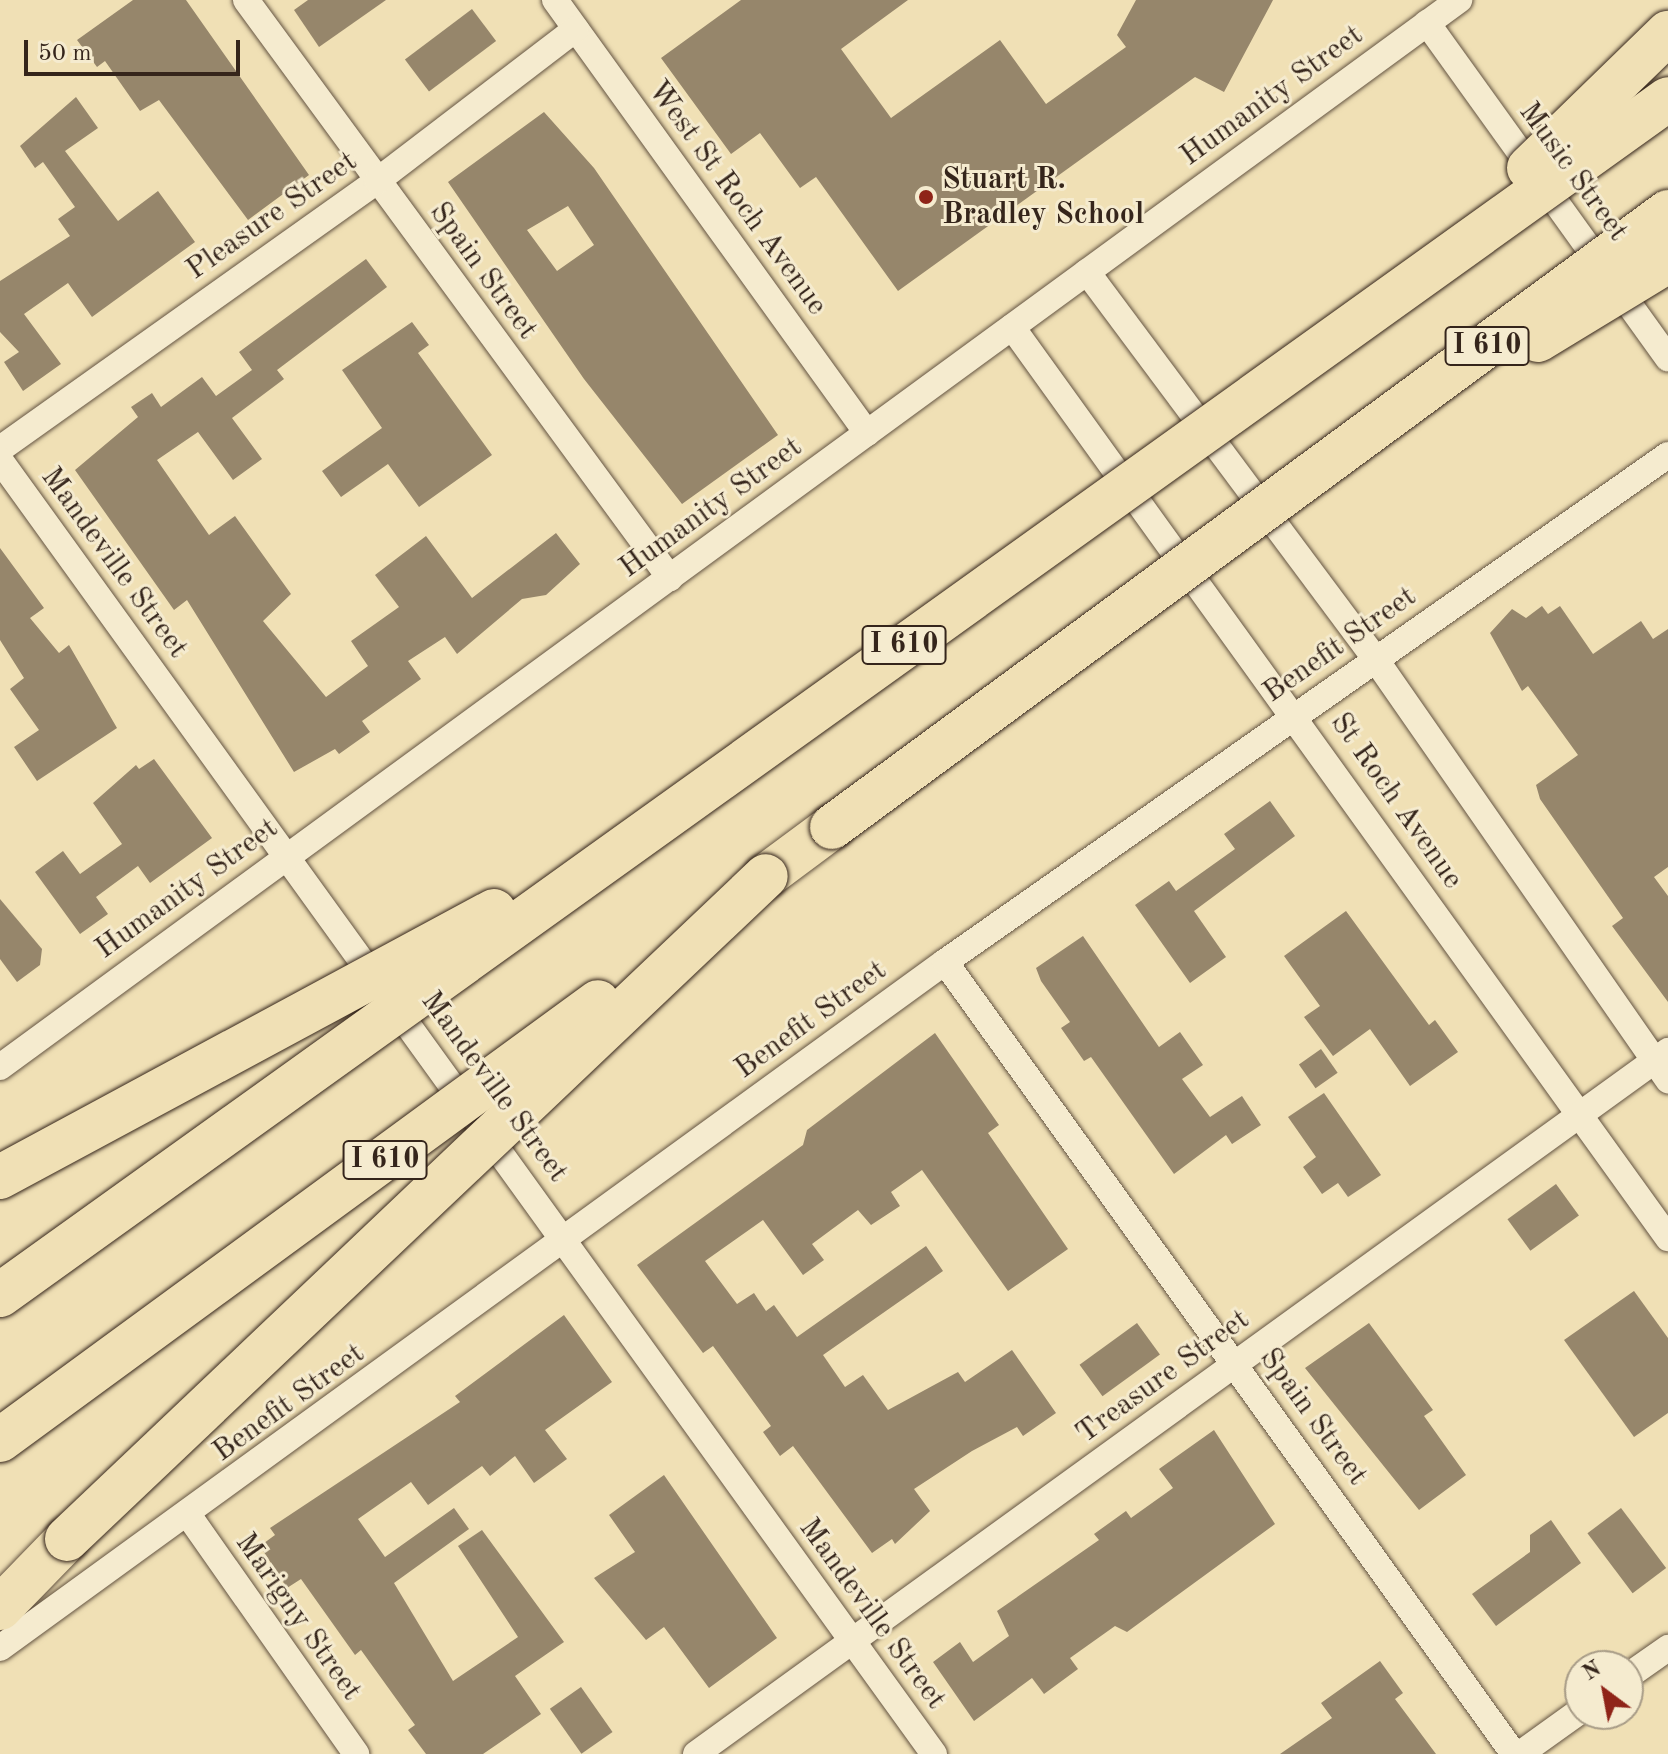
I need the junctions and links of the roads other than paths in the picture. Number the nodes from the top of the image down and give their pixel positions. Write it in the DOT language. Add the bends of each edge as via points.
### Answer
graph roads {
  1 [pos="246,0"];
  2 [pos="555,0"];
  3 [pos="1459,0"];
  4 [pos="1427,23"];
  5 [pos="576,29"];
  6 [pos="1668,33"];
  7 [pos="1668,99"];
  8 [pos="377,181"];
  9 [pos="1668,212"];
  10 [pos="1668,261"];
  11 [pos="1087,272"];
  12 [pos="1012,327"];
  13 [pos="1668,358"];
  14 [pos="867,433"];
  15 [pos="0,449"];
  16 [pos="1668,455"];
  17 [pos="1166,457"];
  18 [pos="0,460"];
  19 [pos="1306,479"];
  20 [pos="670,578"];
  21 [pos="1376,660"];
  22 [pos="1295,714"];
  23 [pos="641,833"];
  24 [pos="286,856"];
  25 [pos="766,876"];
  26 [pos="945,962"];
  27 [pos="1663,1064"];
  28 [pos="0,1067"];
  29 [pos="1580,1115"];
  30 [pos="0,1177"];
  31 [pos="1668,1238"];
  32 [pos="565,1239"];
  33 [pos="0,1295"];
  34 [pos="1236,1364"];
  35 [pos="0,1440"];
  36 [pos="189,1516"];
  37 [pos="0,1608"];
  38 [pos="851,1642"];
  39 [pos="0,1648"];
  40 [pos="1668,1648"];
  41 [pos="1644,1665"];
  42 [pos="1564,1722"];
  43 [pos="356,1754"];
  44 [pos="696,1754"];
  45 [pos="934,1754"];
  46 [pos="1517,1754"];
  1 -- 8 [label="street, Spain Street"];
  2 -- 5 [label="street, West St Roch Avenue"];
  3 -- 4 [label="street, Humanity Street"];
  4 -- 11 [label="street, Humanity Street"];
  4 -- 13 [label="street, Music Street"];
  5 -- 8 [label="street, Pleasure Street"];
  5 -- 14 [label="street, West St Roch Avenue"];
  6 -- 17 [label="highway, bridge" via="1538,161"];
  7 -- 17 [label="highway, I 610, bridge"];
  8 -- 15 [label="street, Pleasure Street"];
  8 -- 20 [label="street, Spain Street"];
  9 -- 19 [label="highway, I 610, bridge"];
  10 -- 19 [label="highway, bridge"];
  11 -- 12 [label="street, Humanity Street"];
  11 -- 21 [label="street"];
  12 -- 14 [label="street, Humanity Street"];
  12 -- 22 [label="street, St Roch Avenue"];
  14 -- 20 [label="street, Humanity Street"];
  16 -- 21 [label="street, Benefit Street"];
  17 -- 23 [label="highway, I 610, bridge"];
  18 -- 24 [label="street, Mandeville Street"];
  19 -- 25 [label="highway, I 610, bridge"];
  20 -- 24 [label="street, Humanity Street"];
  21 -- 22 [label="street, Benefit Street"];
  21 -- 27 [label="street"];
  22 -- 26 [label="street, Benefit Street"];
  22 -- 29 [label="street, St Roch Avenue"];
  23 -- 30 [label="highway, bridge"];
  23 -- 33 [label="highway, I 610, bridge"];
  24 -- 28 [label="street, Humanity Street"];
  24 -- 32 [label="street, Mandeville Street"];
  25 -- 35 [label="highway, I 610, bridge"];
  25 -- 37 [label="highway, bridge"];
  26 -- 32 [label="street, Benefit Street"];
  26 -- 34 [label="street, Spain Street"];
  27 -- 29 [label="street, Treasure Street"];
  29 -- 31 [label="street, St Roch Avenue"];
  29 -- 34 [label="street, Treasure Street"];
  32 -- 36 [label="street, Benefit Street"];
  32 -- 38 [label="street, Mandeville Street"];
  34 -- 38 [label="street, Treasure Street"];
  34 -- 46 [label="street, Spain Street"];
  36 -- 39 [label="street, Benefit Street"];
  36 -- 43 [label="street, Marigny Street"];
  38 -- 44 [label="street, Treasure Street"];
  38 -- 45 [label="street, Mandeville Street"];
  40 -- 41 [label="street"];
  42 -- 46 [label="street"];
}
